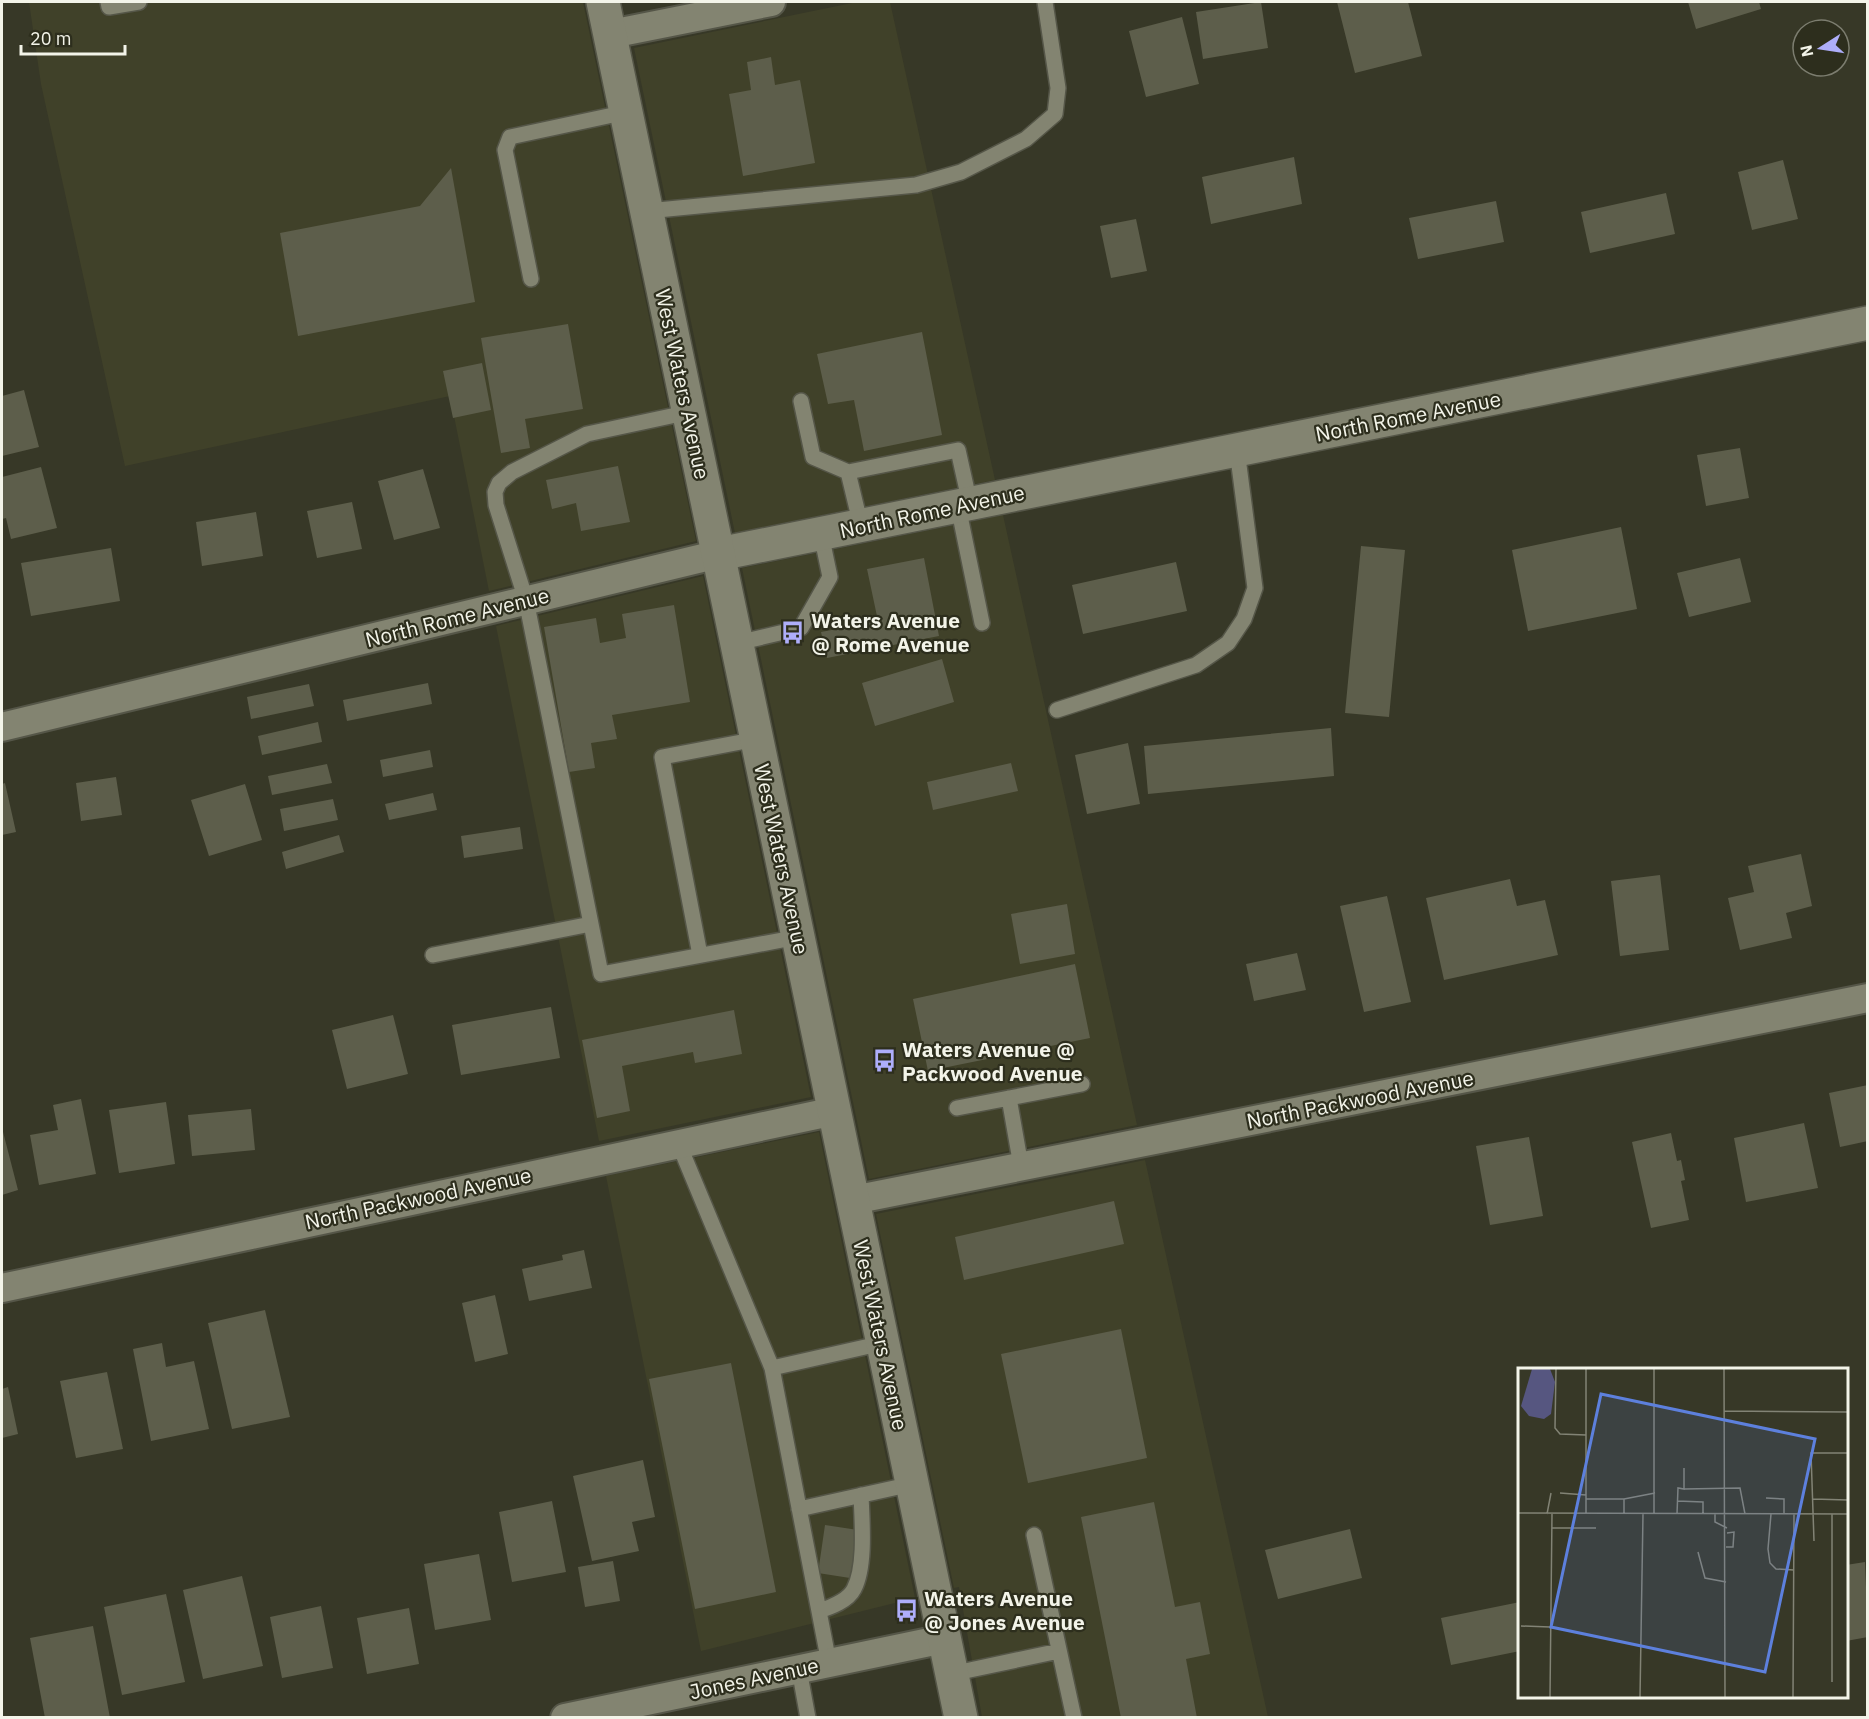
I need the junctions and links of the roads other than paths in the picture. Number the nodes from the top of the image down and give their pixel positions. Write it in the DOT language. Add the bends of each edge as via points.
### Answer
graph roads {
  1 [pos="108,2"];
  2 [pos="139,2"];
  3 [pos="603,2"];
  4 [pos="771,2"];
  5 [pos="1045,2"];
  6 [pos="610,34"];
  7 [pos="627,112"];
  8 [pos="647,211"];
  9 [pos="531,279"];
  10 [pos="1868,323"];
  11 [pos="801,401"];
  12 [pos="690,412"];
  13 [pos="1237,450"];
  14 [pos="848,472"];
  15 [pos="964,505"];
  16 [pos="861,526"];
  17 [pos="821,534"];
  18 [pos="718,554"];
  19 [pos="526,600"];
  20 [pos="982,623"];
  21 [pos="737,642"];
  22 [pos="1056,710"];
  23 [pos="2,727"];
  24 [pos="757,739"];
  25 [pos="591,924"];
  26 [pos="798,938"];
  27 [pos="433,955"];
  28 [pos="700,955"];
  29 [pos="1868,998"];
  30 [pos="1082,1084"];
  31 [pos="1009,1098"];
  32 [pos="957,1108"];
  33 [pos="835,1111"];
  34 [pos="678,1142"];
  35 [pos="1021,1166"];
  36 [pos="853,1200"];
  37 [pos="2,1288"];
  38 [pos="883,1343"];
  39 [pos="772,1368"];
  40 [pos="912,1484"];
  41 [pos="861,1495"];
  42 [pos="799,1509"];
  43 [pos="1034,1534"];
  44 [pos="819,1611"];
  45 [pos="944,1639"];
  46 [pos="1059,1651"];
  47 [pos="829,1663"];
  48 [pos="799,1669"];
  49 [pos="951,1674"];
  50 [pos="565,1718"];
  51 [pos="808,1718"];
  52 [pos="961,1718"];
  53 [pos="1074,1718"];
  1 -- 2 [label="lane" via="109,7"];
  3 -- 6 [label="main road, West Waters Avenue"];
  4 -- 6 [label="street"];
  5 -- 8 [label="lane" via="1058,88 1055,114 1026,139 961,172 916,185"];
  6 -- 7 [label="main road, West Waters Avenue"];
  7 -- 8 [label="main road, West Waters Avenue"];
  7 -- 9 [label="lane" via="510,137 505,150"];
  8 -- 12 [label="main road, West Waters Avenue"];
  10 -- 13 [label="main road, North Rome Avenue"];
  11 -- 14 [label="lane" via="813,457"];
  12 -- 18 [label="main road, West Waters Avenue"];
  12 -- 19 [label="lane" via="587,434 512,472 499,483 496,505"];
  13 -- 15 [label="main road, North Rome Avenue"];
  13 -- 22 [label="lane" via="1255,588 1244,619 1233,635 1196,666"];
  14 -- 15 [label="lane" via="958,450"];
  14 -- 16 [label="lane"];
  15 -- 16 [label="main road, North Rome Avenue"];
  15 -- 20 [label="lane"];
  16 -- 17 [label="main road, North Rome Avenue"];
  17 -- 18 [label="main road, North Rome Avenue"];
  17 -- 21 [label="lane" via="830,577 801,628"];
  18 -- 19 [label="street, North Rome Avenue"];
  18 -- 21 [label="main road, West Waters Avenue"];
  19 -- 23 [label="street, North Rome Avenue"];
  19 -- 25 [label="lane"];
  21 -- 24 [label="main road, West Waters Avenue"];
  24 -- 26 [label="main road, West Waters Avenue"];
  24 -- 28 [label="lane" via="662,757"];
  25 -- 27 [label="lane"];
  25 -- 28 [label="lane" via="601,974"];
  26 -- 28 [label="lane"];
  26 -- 33 [label="main road, West Waters Avenue"];
  29 -- 35 [label="street, North Packwood Avenue"];
  30 -- 31 [label="lane"];
  31 -- 32 [label="lane"];
  31 -- 35 [label="lane"];
  33 -- 34 [label="street, North Packwood Avenue"];
  33 -- 36 [label="main road, West Waters Avenue"];
  34 -- 37 [label="street, North Packwood Avenue"];
  34 -- 39 [label="lane"];
  35 -- 36 [label="street, North Packwood Avenue"];
  36 -- 38 [label="main road, West Waters Avenue"];
  38 -- 39 [label="lane"];
  38 -- 40 [label="main road, West Waters Avenue"];
  39 -- 42 [label="lane"];
  40 -- 41 [label="lane"];
  40 -- 45 [label="main road, West Waters Avenue"];
  41 -- 42 [label="lane"];
  41 -- 44 [label="lane" via="859,1571 854,1590 838,1604"];
  42 -- 44 [label="lane"];
  43 -- 46 [label="lane"];
  44 -- 47 [label="lane"];
  45 -- 47 [label="street, Jones Avenue"];
  45 -- 49 [label="main road, West Waters Avenue"];
  46 -- 49 [label="lane"];
  46 -- 53 [label="lane"];
  47 -- 48 [label="street, Jones Avenue"];
  48 -- 50 [label="street, Jones Avenue"];
  48 -- 51 [label="lane"];
  49 -- 52 [label="main road, West Waters Avenue"];
}
